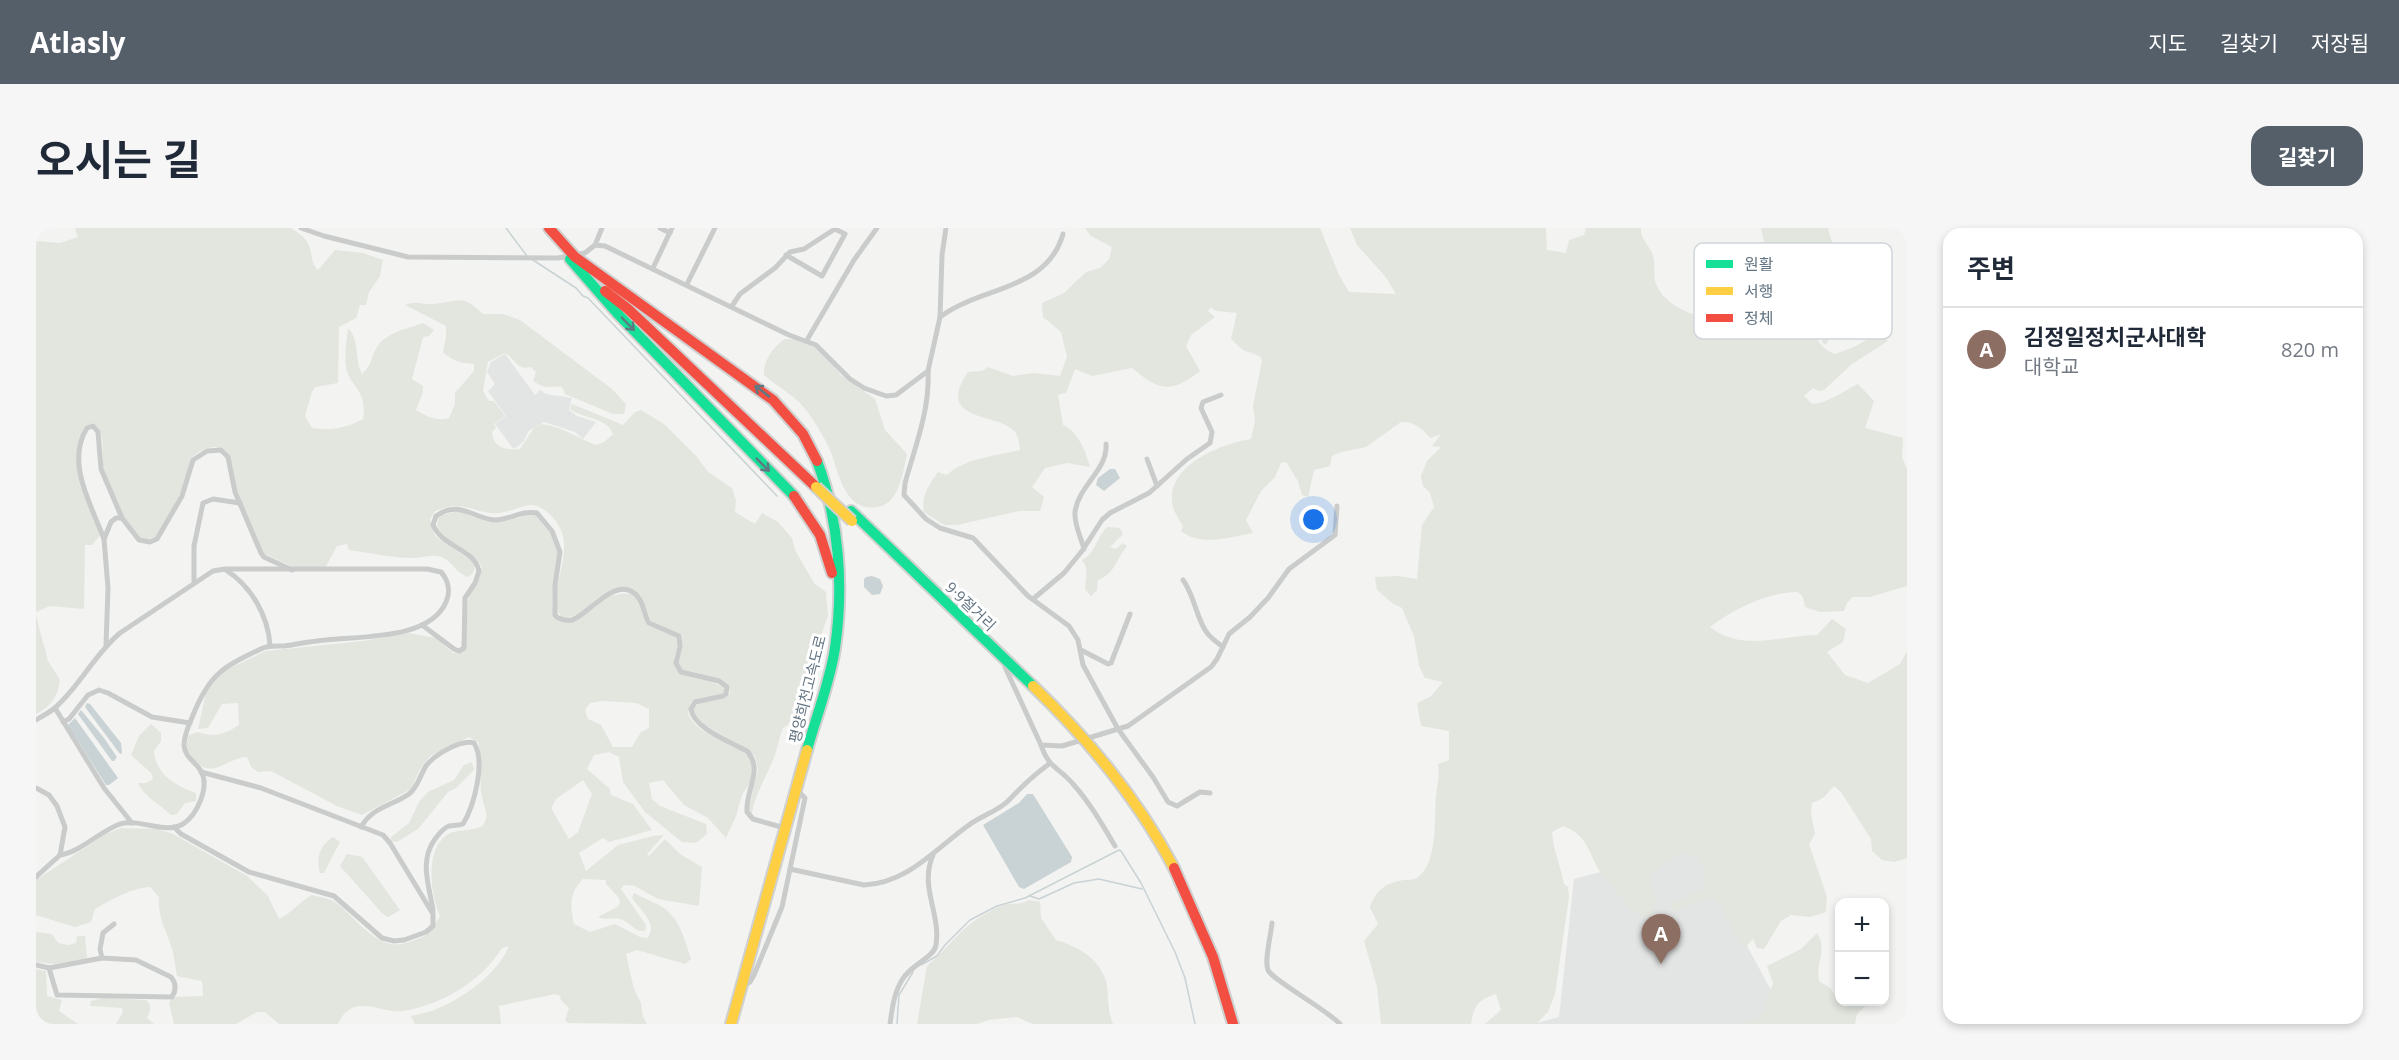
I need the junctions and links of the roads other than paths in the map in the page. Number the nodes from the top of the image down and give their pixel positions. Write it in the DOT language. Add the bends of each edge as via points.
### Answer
graph roads {
  1 [pos="302,228"];
  2 [pos="542,228"];
  3 [pos="549,228"];
  4 [pos="602,228"];
  5 [pos="660,228"];
  6 [pos="715,228"];
  7 [pos="877,228"];
  8 [pos="946,228"];
  9 [pos="671,230"];
  10 [pos="1063,234"];
  11 [pos="596,245"];
  12 [pos="786,255"];
  13 [pos="571,256"];
  14 [pos="653,268"];
  15 [pos="595,277"];
  16 [pos="687,284"];
  17 [pos="732,306"];
  18 [pos="940,317"];
  19 [pos="807,340"];
  20 [pos="928,371"];
  21 [pos="1221,395"];
  22 [pos="1106,444"];
  23 [pos="1147,459"];
  24 [pos="1157,486"];
  25 [pos="240,503"];
  26 [pos="1337,506"];
  27 [pos="851,516"];
  28 [pos="122,518"];
  29 [pos="105,539"];
  30 [pos="1084,549"];
  31 [pos="225,569"];
  32 [pos="294,570"];
  33 [pos="1183,580"];
  34 [pos="194,581"];
  35 [pos="1033,599"];
  36 [pos="1130,614"];
  37 [pos="422,625"];
  38 [pos="106,645"];
  39 [pos="270,645"];
  40 [pos="1223,646"];
  41 [pos="1081,650"];
  42 [pos="1005,667"];
  43 [pos="55,708"];
  44 [pos="36,720"];
  45 [pos="63,722"];
  46 [pos="190,723"];
  47 [pos="1118,729"];
  48 [pos="1082,740"];
  49 [pos="1041,745"];
  50 [pos="1049,764"];
  51 [pos="201,772"];
  52 [pos="36,788"];
  53 [pos="797,790"];
  54 [pos="1210,793"];
  55 [pos="132,823"];
  56 [pos="361,826"];
  57 [pos="174,827"];
  58 [pos="782,827"];
  59 [pos="1115,846"];
  60 [pos="934,854"];
  61 [pos="60,855"];
  62 [pos="790,869"];
  63 [pos="36,877"];
  64 [pos="433,914"];
  65 [pos="1272,923"];
  66 [pos="114,924"];
  67 [pos="102,958"];
  68 [pos="36,964"];
  69 [pos="49,968"];
  70 [pos="740,986"];
  71 [pos="729,1024"];
  72 [pos="890,1024"];
  73 [pos="1226,1024"];
  74 [pos="1233,1024"];
  75 [pos="1340,1024"];
  1 -- 13 [label="street" via="408,257"];
  2 -- 13 [label="highway, 평양희천고속도로"];
  3 -- 13 [label="highway, 평양희천고속도로"];
  4 -- 11 [label="street"];
  5 -- 9 [label="street"];
  6 -- 16 [label="street"];
  7 -- 19 [label="street"];
  8 -- 18 [label="street" via="940,271"];
  9 -- 14 [label="street"];
  10 -- 18 [label="street" via="1059,249 1028,278 968,300"];
  11 -- 13 [label="street"];
  11 -- 14 [label="street" via="614,249"];
  12 -- 12 [label="street" via="822,276 845,234 835,229 804,249"];
  12 -- 17 [label="street" via="740,294"];
  13 -- 15 [label="highway, 평양희천고속도로"];
  14 -- 16 [label="street"];
  15 -- 27 [label="highway, 9·9절거리"];
  53 -- 15 [label="highway, 평양희천고속도로, one-way" via="835,649 839,610 833,515 812,448 790,417 750,382"];
  15 -- 58 [label="highway, 평양희천고속도로, one-way" via="617,313 798,500 826,549 835,598 832,648"];
  16 -- 17 [label="street"];
  17 -- 19 [label="street"];
  18 -- 20 [label="street"];
  19 -- 20 [label="street" via="850,379 886,396 896,395"];
  20 -- 35 [label="street" via="926,411 904,495 940,528 973,538"];
  21 -- 24 [label="street" via="1203,402 1201,408 1212,432 1210,443"];
  22 -- 30 [label="street" via="1102,462 1079,496 1075,511"];
  23 -- 24 [label="street"];
  24 -- 30 [label="street" via="1110,513"];
  25 -- 28 [label="street" via="228,457 221,450 212,450 193,460 182,496 158,539 139,540"];
  25 -- 32 [label="street" via="264,557"];
  25 -- 34 [label="street" via="213,499 203,503 194,546"];
  26 -- 40 [label="street" via="1335,535 1289,568 1268,598 1229,634"];
  27 -- 42 [label="highway, 9·9절거리"];
  27 -- 48 [label="highway, 9·9절거리" via="1034,687"];
  28 -- 29 [label="street" via="111,522"];
  28 -- 29 [label="street" via="101,469 98,432 93,426 87,428 80,448 81,474"];
  29 -- 38 [label="street"];
  30 -- 35 [label="street" via="1064,573"];
  31 -- 32 [label="street"];
  31 -- 34 [label="street"];
  31 -- 39 [label="street" via="247,589 262,612"];
  32 -- 37 [label="street" via="441,572 448,584 448,598 441,611"];
  33 -- 40 [label="street" via="1208,635"];
  34 -- 38 [label="street"];
  35 -- 41 [label="street" via="1064,621 1076,635"];
  36 -- 41 [label="street" via="1111,663"];
  37 -- 39 [label="street" via="370,636"];
  37 -- 58 [label="street" via="454,649 464,648 465,598 478,571 471,557 440,537 434,525 436,516 456,509 496,520 537,513 552,531 560,552 555,615 575,619 615,591 630,591 639,597 649,623 679,636 676,663 681,672 719,681 727,687 723,696 695,702 692,716 704,728 752,756 755,766 747,812 753,819"];
  38 -- 43 [label="street"];
  39 -- 46 [label="street" via="214,676 203,690"];
  40 -- 47 [label="street" via="1211,667 1136,721"];
  41 -- 47 [label="street" via="1083,665"];
  42 -- 48 [label="highway, 9·9절거리"];
  42 -- 49 [label="street"];
  43 -- 44 [label="street"];
  43 -- 45 [label="street"];
  45 -- 46 [label="street" via="88,695 99,690 152,717"];
  45 -- 55 [label="street" via="104,788"];
  46 -- 51 [label="street" via="185,750"];
  47 -- 48 [label="street"];
  47 -- 54 [label="street" via="1173,806 1200,792"];
  48 -- 49 [label="street" via="1062,746"];
  48 -- 73 [label="highway, 9·9절거리" via="1141,824 1175,884 1203,950"];
  48 -- 74 [label="highway, 9·9절거리" via="1130,796 1180,881 1211,950"];
  49 -- 50 [label="street"];
  50 -- 59 [label="street" via="1071,781"];
  50 -- 60 [label="street" via="1008,801 970,824"];
  51 -- 56 [label="street" via="261,788"];
  51 -- 57 [label="street" via="203,786 197,809 183,824"];
  52 -- 61 [label="street" via="49,795 64,820 65,838"];
  53 -- 62 [label="street" via="805,798"];
  53 -- 70 [label="highway, 평양희천고속도로"];
  55 -- 57 [label="street"];
  55 -- 61 [label="street" via="121,824 67,855"];
  56 -- 64 [label="street" via="387,838"];
  56 -- 64 [label="street" via="373,812 412,791 434,758 462,743 474,743 479,769 468,816 463,824 447,827 438,835 426,859"];
  57 -- 64 [label="street" via="249,872 334,896 382,938 404,940 426,932 433,926"];
  58 -- 71 [label="highway, 평양희천고속도로"];
  60 -- 62 [label="street" via="908,873 873,884 849,883"];
  60 -- 72 [label="street" via="927,873 935,951 915,964 901,980"];
  61 -- 63 [label="street"];
  62 -- 70 [label="street" via="782,907 763,957 750,982"];
  65 -- 75 [label="street" via="1269,972"];
  66 -- 67 [label="street" via="103,933"];
  67 -- 69 [label="street"];
  67 -- 69 [label="street" via="136,960 171,977 175,993 162,997 57,995"];
  68 -- 69 [label="street"];
  70 -- 71 [label="highway, 평양희천고속도로"];
}
